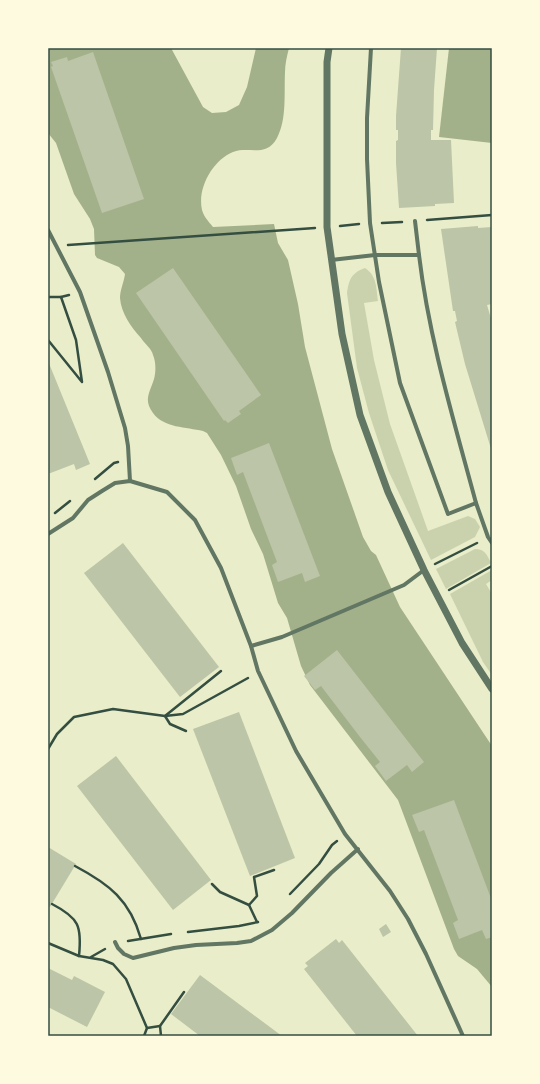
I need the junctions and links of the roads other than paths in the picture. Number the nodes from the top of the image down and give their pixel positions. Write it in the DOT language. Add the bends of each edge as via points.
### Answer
graph roads {
  1 [pos="329,48"];
  2 [pos="371,48"];
  3 [pos="415,221"];
  4 [pos="48,230"];
  5 [pos="375,255"];
  6 [pos="419,255"];
  7 [pos="331,260"];
  8 [pos="130,481"];
  9 [pos="476,503"];
  10 [pos="48,534"];
  11 [pos="490,536"];
  12 [pos="492,542"];
  13 [pos="424,570"];
  14 [pos="251,646"];
  15 [pos="492,689"];
  16 [pos="358,850"];
  17 [pos="115,942"];
  18 [pos="463,1036"];
  1 -- 7 [label="street" via="327,227"];
  2 -- 5 [label="street" via="367,159 370,223"];
  3 -- 6 [label="street"];
  4 -- 8 [label="street" via="80,292 108,372 125,428"];
  5 -- 6 [label="street"];
  5 -- 7 [label="street"];
  5 -- 9 [label="street" via="400,383 448,514"];
  6 -- 9 [label="street" via="435,346"];
  7 -- 13 [label="street" via="342,334 360,415 388,492"];
  8 -- 10 [label="street" via="115,483 88,500 73,518"];
  8 -- 14 [label="street" via="167,492 195,520 221,568"];
  9 -- 11 [label="street"];
  11 -- 12 [label="street"];
  13 -- 14 [label="street" via="404,585 282,637"];
  13 -- 15 [label="street" via="462,643"];
  14 -- 16 [label="street" via="258,671 296,751 345,834"];
  16 -- 17 [label="street" via="331,873 292,914 262,936 237,943 174,948 133,958 124,954"];
  16 -- 18 [label="street" via="408,919"];
}
